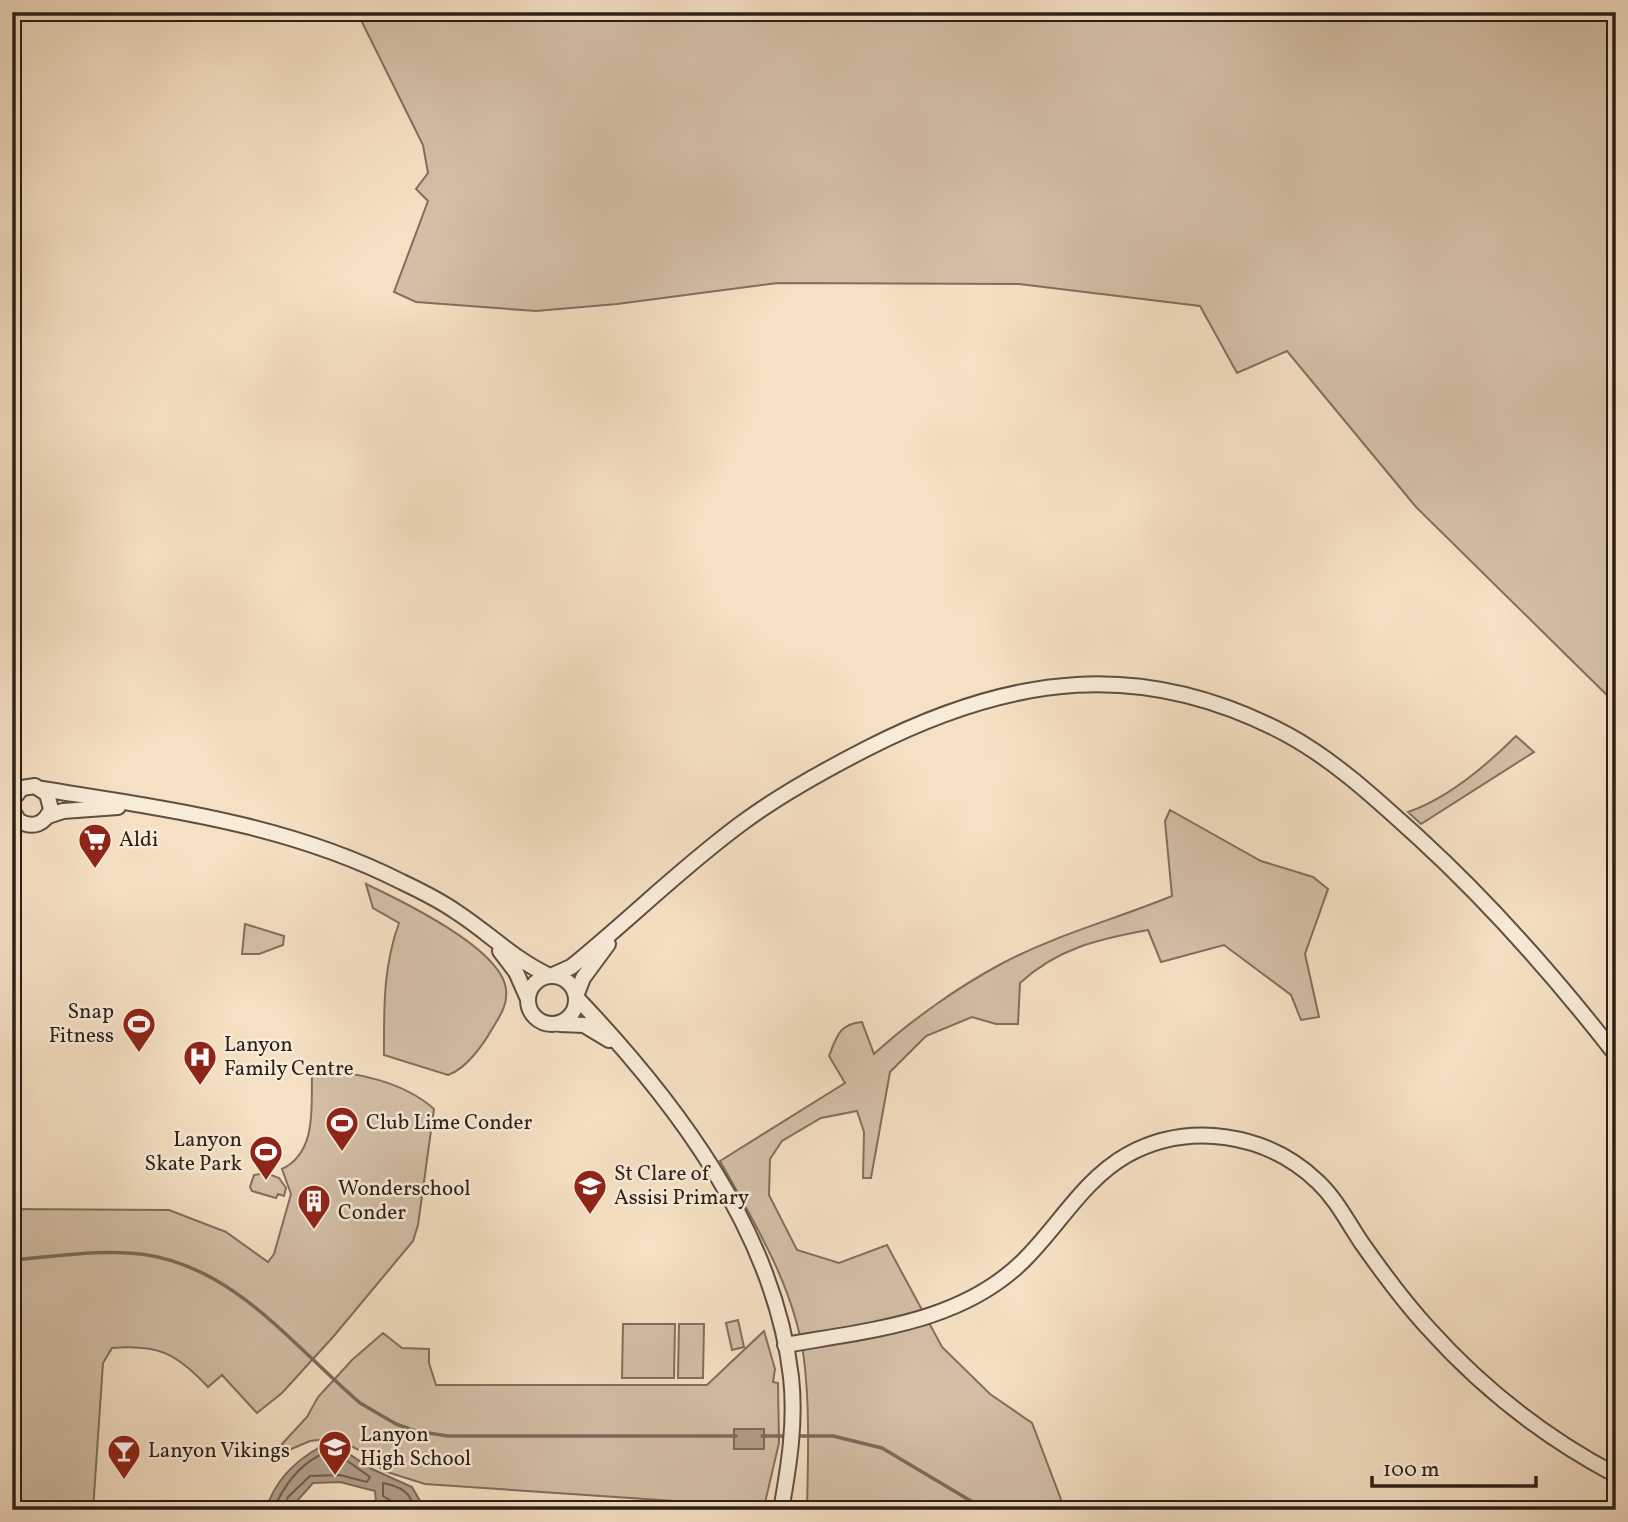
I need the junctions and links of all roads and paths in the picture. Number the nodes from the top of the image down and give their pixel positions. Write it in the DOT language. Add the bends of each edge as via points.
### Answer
graph roads {
  1 [pos="42,789"];
  2 [pos="14,795"];
  3 [pos="144,806"];
  4 [pos="13,814"];
  5 [pos="48,816"];
  6 [pos="624,924"];
  7 [pos="491,939"];
  8 [pos="551,976"];
  9 [pos="576,996"];
  10 [pos="528,999"];
  11 [pos="558,1024"];
  12 [pos="620,1046"];
  13 [pos="1616,1055"];
  14 [pos="785,1345"];
  15 [pos="1616,1475"];
  16 [pos="781,1510"];
  1 -- 2 [label="street" via="29,786"];
  1 -- 3 [label="street"];
  1 -- 5 [label="street" via="51,801"];
  3 -- 5 [label="street"];
  3 -- 7 [label="street" via="209,815 321,846 441,902"];
  4 -- 5 [label="street" via="32,825"];
  6 -- 8 [label="street" via="571,967"];
  6 -- 9 [label="street" via="583,978"];
  6 -- 13 [label="street" via="743,822 846,759 909,727 956,707 1030,689 1131,686 1198,698 1252,717 1329,761 1410,830 1492,910"];
  7 -- 8 [label="street"];
  7 -- 10 [label="street" via="516,972"];
  8 -- 9 [label="street" via="569,983"];
  8 -- 10 [label="street" via="535,983"];
  9 -- 11 [label="street" via="574,1012"];
  9 -- 12 [label="street"];
  10 -- 11 [label="street" via="535,1018"];
  11 -- 12 [label="street" via="584,1025"];
  12 -- 14 [label="street" via="677,1116 723,1187 765,1275"];
  14 -- 15 [label="street" via="899,1324 950,1309 1011,1272 1096,1178 1126,1156 1173,1139 1224,1136 1274,1151 1318,1182 1393,1286 1447,1348 1527,1419"];
  14 -- 16 [label="street" via="792,1421"];
}
